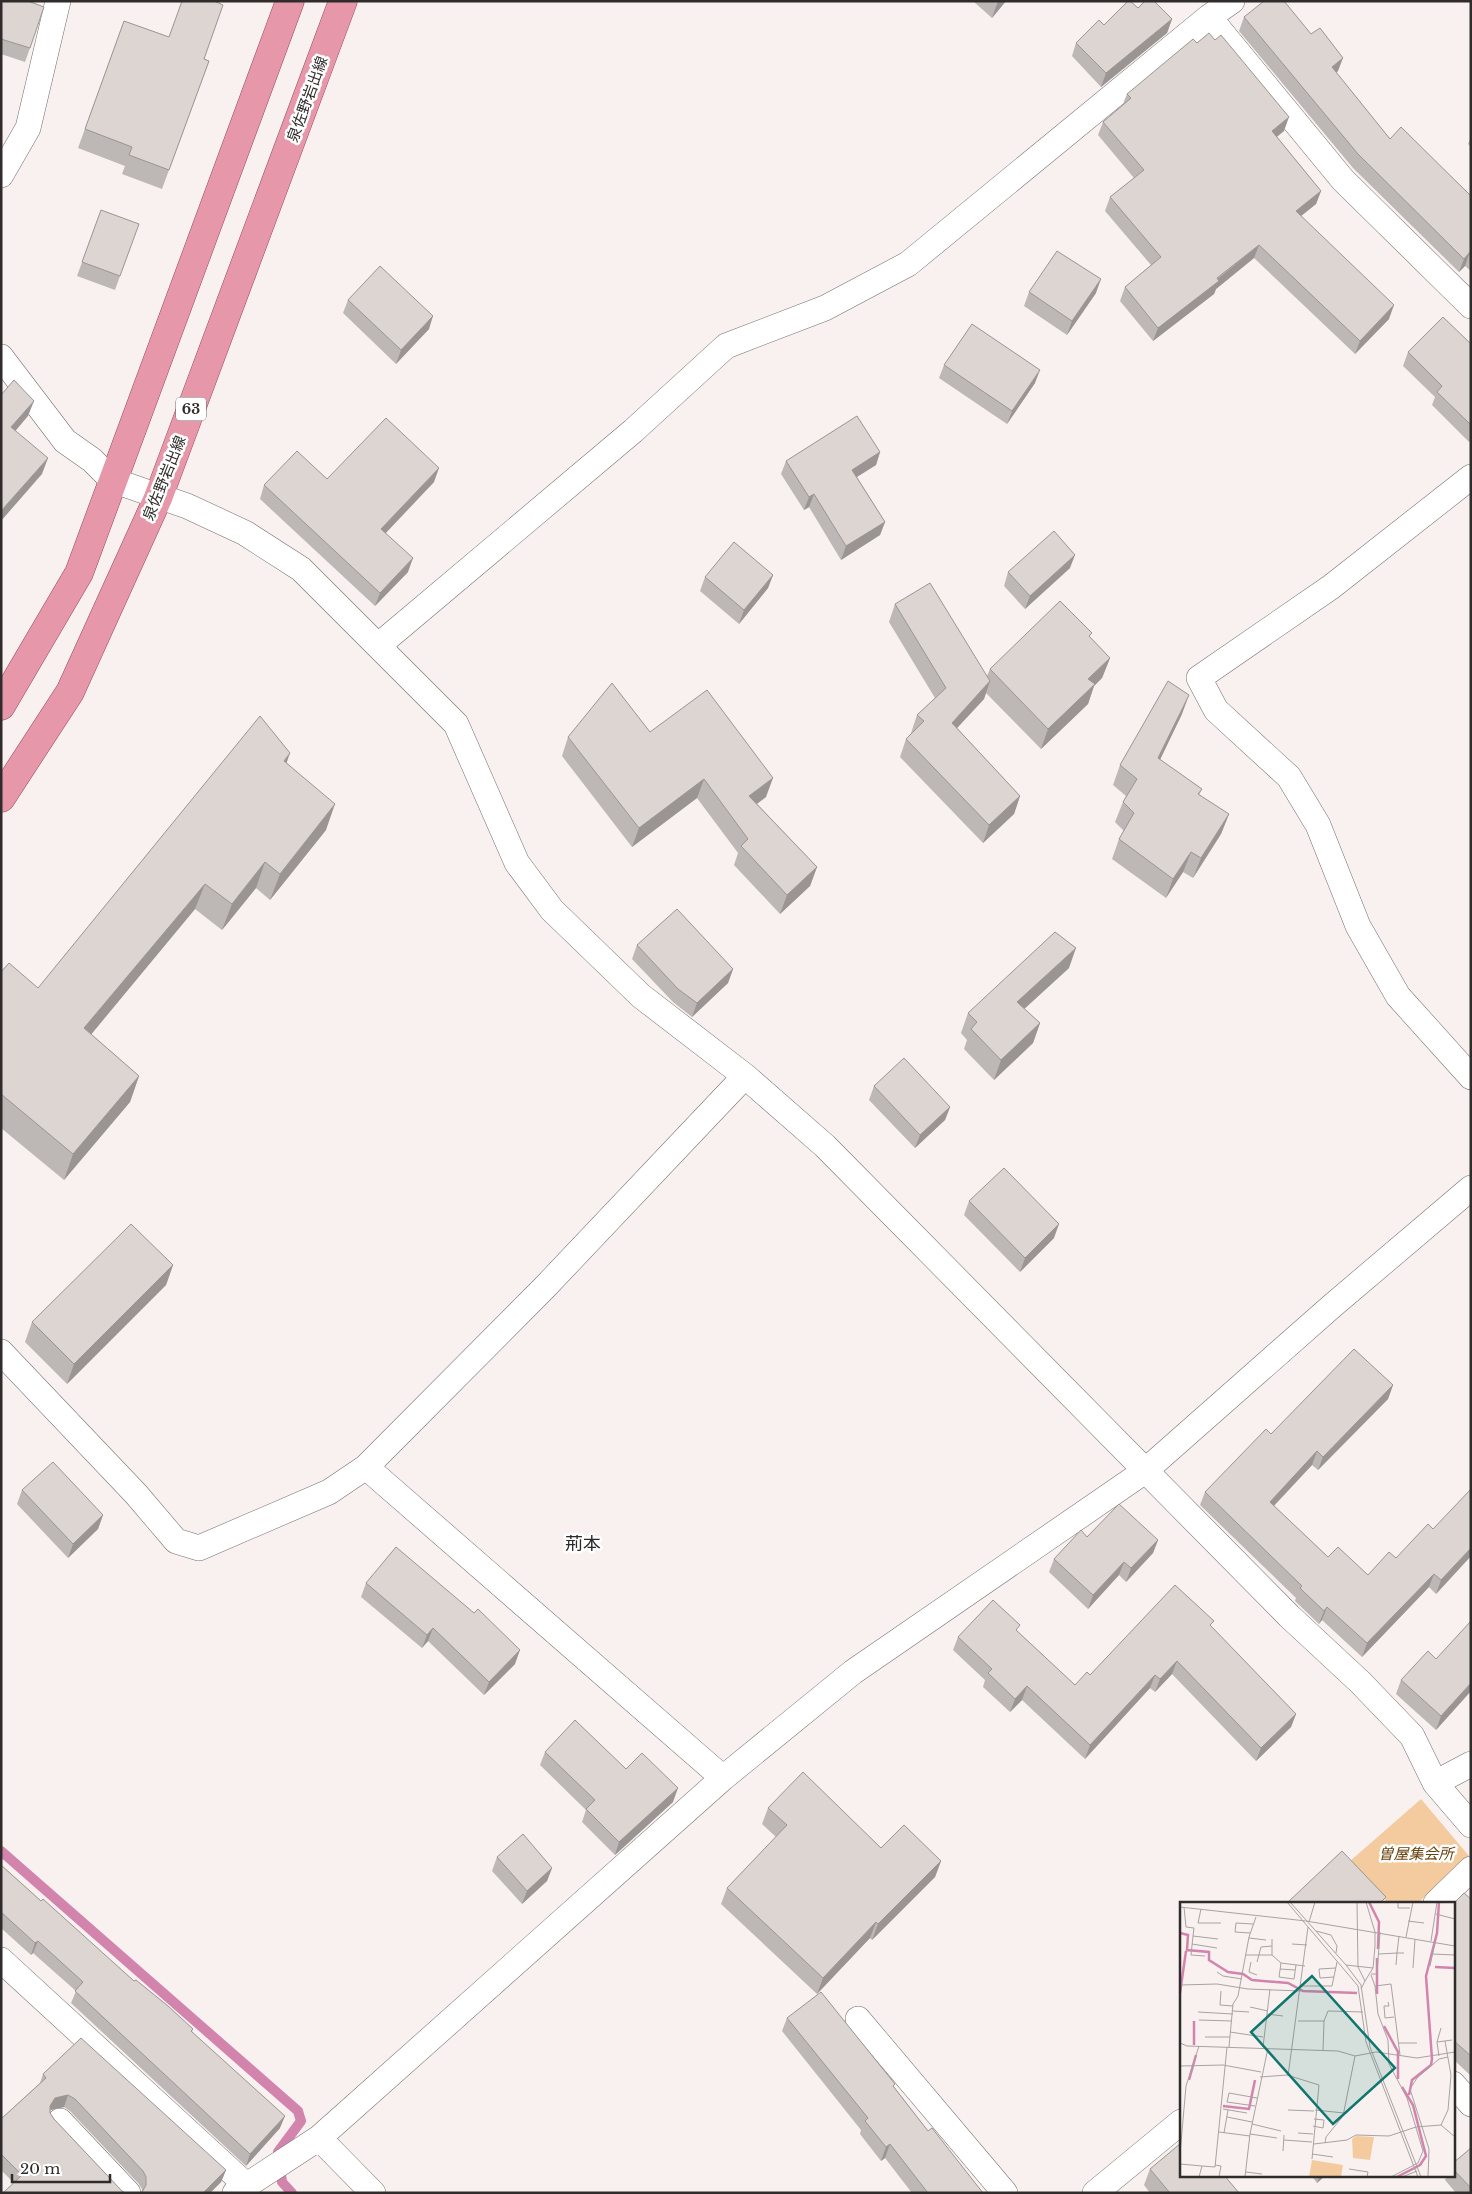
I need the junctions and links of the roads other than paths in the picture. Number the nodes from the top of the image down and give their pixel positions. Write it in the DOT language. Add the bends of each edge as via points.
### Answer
graph roads {
  1 [pos="58,1"];
  2 [pos="290,1"];
  3 [pos="343,1"];
  4 [pos="1232,1"];
  5 [pos="1209,17"];
  6 [pos="1,175"];
  7 [pos="1471,306"];
  8 [pos="1,357"];
  9 [pos="1471,477"];
  10 [pos="112,480"];
  11 [pos="158,498"];
  12 [pos="379,644"];
  13 [pos="1,706"];
  14 [pos="1,798"];
  15 [pos="745,1076"];
  16 [pos="1471,1077"];
  17 [pos="1471,1188"];
  18 [pos="1,1352"];
  19 [pos="366,1468"];
  20 [pos="1145,1472"];
  21 [pos="1471,1764"];
  22 [pos="723,1778"];
  23 [pos="1435,1783"];
  24 [pos="1471,1825"];
  25 [pos="1471,1869"];
  26 [pos="1437,1902"];
  27 [pos="1,1960"];
  28 [pos="858,2019"];
  29 [pos="1454,2085"];
  30 [pos="1471,2104"];
  31 [pos="60,2121"];
  32 [pos="1180,2123"];
  33 [pos="318,2138"];
  34 [pos="249,2183"];
  35 [pos="128,2193"];
  36 [pos="373,2193"];
  37 [pos="1005,2193"];
  38 [pos="1095,2193"];
  1 -- 6 [label="street" via="28,128"];
  2 -- 10 [label="main road"];
  3 -- 11 [label="main road, 泉佐野岩出線 / 63"];
  4 -- 5 [label="street"];
  5 -- 7 [label="street" via="1343,180"];
  5 -- 12 [label="street" via="908,264 825,308 726,346 633,431"];
  8 -- 10 [label="street" via="65,441 92,460"];
  9 -- 16 [label="street" via="1331,587 1199,678 1216,710 1289,777 1318,825 1358,926 1398,996"];
  10 -- 11 [label="street"];
  10 -- 13 [label="main road" via="79,573"];
  11 -- 12 [label="street" via="187,506 245,533 301,569"];
  11 -- 14 [label="main road, 泉佐野岩出線 / 63" via="70,692"];
  12 -- 15 [label="street" via="456,724 517,863 552,910 641,996"];
  15 -- 19 [label="street" via="546,1287"];
  15 -- 20 [label="street" via="825,1146"];
  17 -- 20 [label="street"];
  18 -- 19 [label="street" via="136,1494 176,1541 199,1548 329,1492"];
  19 -- 22 [label="street"];
  20 -- 22 [label="street" via="853,1672"];
  20 -- 23 [label="street" via="1412,1736"];
  21 -- 23 [label="street"];
  22 -- 33 [label="street"];
  23 -- 24 [label="street"];
  25 -- 26 [label="street"];
  27 -- 34 [label="street"];
  28 -- 37 [label="street"];
  29 -- 30 [label="street"];
  31 -- 35 [label="street"];
  32 -- 38 [label="street"];
  33 -- 34 [label="street"];
  33 -- 36 [label="street"];
}
